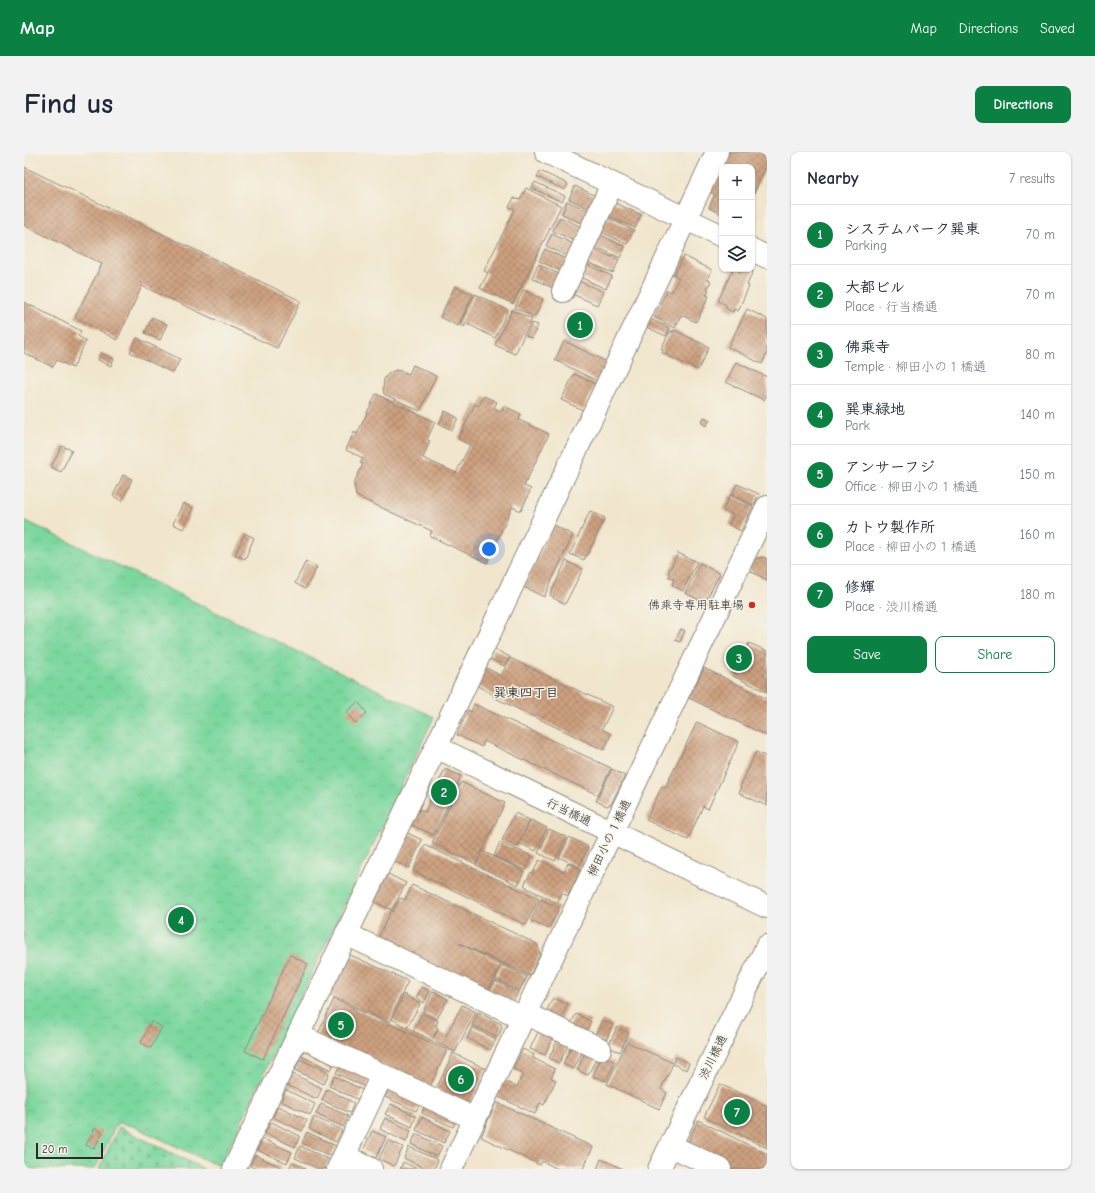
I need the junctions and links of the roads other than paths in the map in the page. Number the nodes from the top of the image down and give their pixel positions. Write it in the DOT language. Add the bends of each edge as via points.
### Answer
graph roads {
  1 [pos="546,152"];
  2 [pos="717,152"];
  3 [pos="612,184"];
  4 [pos="685,219"];
  5 [pos="719,235"];
  6 [pos="755,251"];
  7 [pos="767,257"];
  8 [pos="563,290"];
  9 [pos="767,506"];
  10 [pos="436,747"];
  11 [pos="611,832"];
  12 [pos="767,907"];
  13 [pos="346,934"];
  14 [pos="767,946"];
  15 [pos="524,1015"];
  16 [pos="298,1035"];
  17 [pos="600,1049"];
  18 [pos="382,1075"];
  19 [pos="475,1119"];
  20 [pos="670,1146"];
  21 [pos="341,1163"];
  22 [pos="234,1169"];
  23 [pos="371,1169"];
  24 [pos="451,1169"];
  25 [pos="659,1169"];
  26 [pos="720,1169"];
  1 -- 3 [label="street"];
  2 -- 4 [label="street"];
  3 -- 4 [label="street"];
  3 -- 8 [label="street"];
  4 -- 5 [label="street"];
  4 -- 10 [label="street"];
  6 -- 7 [label="street"];
  9 -- 11 [label="street, 柳田小の１橋通"];
  10 -- 11 [label="street, 行当橋通"];
  10 -- 13 [label="street"];
  11 -- 12 [label="street, 行当橋通"];
  11 -- 15 [label="street, 柳田小の１橋通"];
  13 -- 15 [label="street"];
  13 -- 16 [label="street"];
  14 -- 20 [label="street, 渋川橋通"];
  15 -- 17 [label="street"];
  15 -- 19 [label="street, 柳田小の１橋通"];
  16 -- 18 [label="street"];
  16 -- 22 [label="street"];
  18 -- 19 [label="street"];
  18 -- 21 [label="street"];
  19 -- 24 [label="street, 柳田小の１橋通"];
  20 -- 25 [label="street, 渋川橋通"];
  20 -- 26 [label="street"];
  21 -- 23 [label="street"];
}
